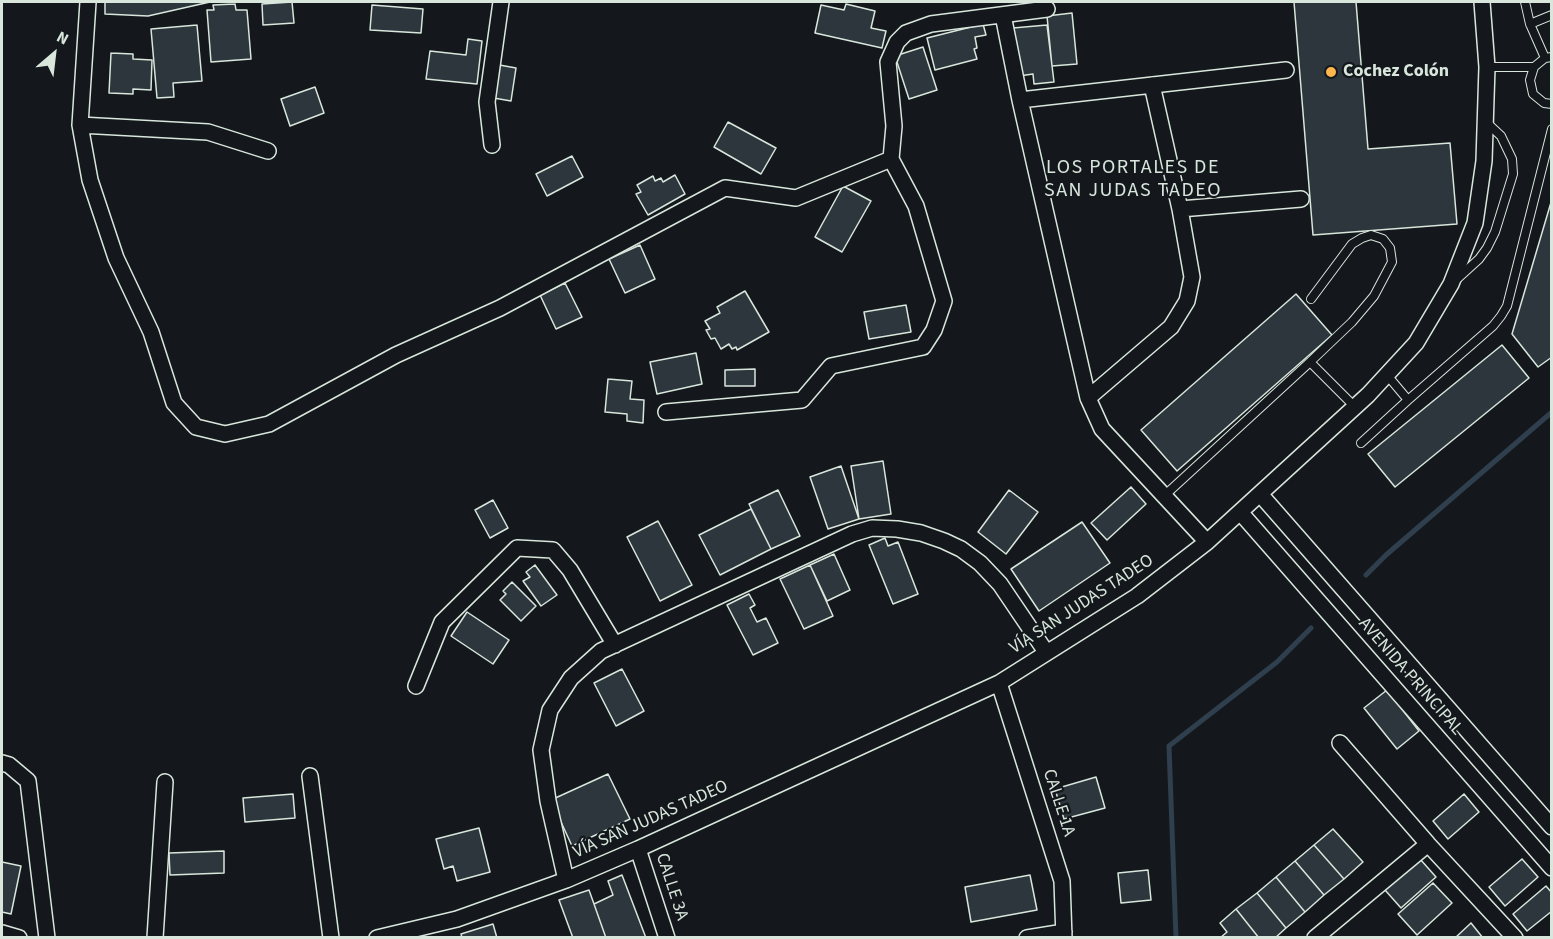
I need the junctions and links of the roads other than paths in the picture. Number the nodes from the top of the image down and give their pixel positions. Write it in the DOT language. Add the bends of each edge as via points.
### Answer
graph roads {
  1 [pos="88,2"];
  2 [pos="501,2"];
  3 [pos="1482,2"];
  4 [pos="1525,2"];
  5 [pos="1047,9"];
  6 [pos="1003,15"];
  7 [pos="1551,15"];
  8 [pos="1530,24"];
  9 [pos="1548,58"];
  10 [pos="1487,67"];
  11 [pos="1534,67"];
  12 [pos="1286,70"];
  13 [pos="1152,85"];
  14 [pos="1020,100"];
  15 [pos="1551,104"];
  16 [pos="1485,121"];
  17 [pos="81,125"];
  18 [pos="1551,129"];
  19 [pos="492,145"];
  20 [pos="268,151"];
  21 [pos="891,159"];
  22 [pos="1301,199"];
  23 [pos="1180,209"];
  24 [pos="1451,284"];
  25 [pos="1311,299"];
  26 [pos="1310,362"];
  27 [pos="1387,375"];
  28 [pos="1088,398"];
  29 [pos="1408,400"];
  30 [pos="1355,407"];
  31 [pos="666,412"];
  32 [pos="1361,443"];
  33 [pos="1260,494"];
  34 [pos="1164,496"];
  35 [pos="1240,512"];
  36 [pos="1207,542"];
  37 [pos="615,645"];
  38 [pos="1046,652"];
  39 [pos="999,683"];
  40 [pos="416,686"];
  41 [pos="1340,743"];
  42 [pos="2,763"];
  43 [pos="310,776"];
  44 [pos="165,782"];
  45 [pos="1551,827"];
  46 [pos="1428,844"];
  47 [pos="638,849"];
  48 [pos="1551,868"];
  49 [pos="566,879"];
  50 [pos="2,933"];
  51 [pos="1325,934"];
  52 [pos="1064,935"];
  53 [pos="19,938"];
  54 [pos="47,938"];
  55 [pos="155,938"];
  56 [pos="331,938"];
  57 [pos="377,938"];
  58 [pos="666,938"];
  59 [pos="1027,938"];
  60 [pos="1515,938"];
  1 -- 17 [label="street"];
  2 -- 19 [label="street" via="487,102"];
  3 -- 10 [label="street, VÍA SAN JUDAS TADEO"];
  4 -- 8 [label="lane"];
  5 -- 6 [label="street"];
  6 -- 14 [label="street"];
  6 -- 21 [label="street" via="931,24 906,33 897,42 888,62 894,126"];
  7 -- 8 [label="lane"];
  8 -- 9 [label="lane"];
  9 -- 11 [label="lane"];
  10 -- 11 [label="lane"];
  10 -- 16 [label="street, VÍA SAN JUDAS TADEO"];
  11 -- 15 [label="lane" via="1530,80 1533,94"];
  12 -- 13 [label="street"];
  13 -- 14 [label="street"];
  13 -- 23 [label="street"];
  14 -- 28 [label="street"];
  16 -- 24 [label="street, VÍA SAN JUDAS TADEO" via="1475,223"];
  16 -- 24 [label="lane" via="1501,136 1512,159 1513,174 1487,248"];
  17 -- 20 [label="street" via="208,132"];
  17 -- 21 [label="street" via="90,180 116,258 151,332 174,403 195,427 225,434 269,424 396,355 500,308 725,188 796,198"];
  18 -- 29 [label="lane" via="1507,306 1493,326"];
  21 -- 31 [label="street" via="916,206 944,301 924,346 831,366 802,400"];
  22 -- 23 [label="street"];
  23 -- 28 [label="street" via="1192,277 1188,301 1171,327"];
  24 -- 27 [label="street, VÍA SAN JUDAS TADEO" via="1416,343"];
  25 -- 26 [label="lane" via="1352,244 1371,235 1383,239 1390,248 1392,262 1374,296"];
  26 -- 30 [label="lane"];
  26 -- 34 [label="lane"];
  27 -- 29 [label="lane"];
  27 -- 30 [label="street, VÍA SAN JUDAS TADEO"];
  28 -- 34 [label="street" via="1102,429"];
  29 -- 32 [label="lane"];
  30 -- 33 [label="street, VÍA SAN JUDAS TADEO"];
  33 -- 35 [label="street, VÍA SAN JUDAS TADEO"];
  33 -- 45 [label="street, AVENIDA PRINCIPAL"];
  34 -- 36 [label="street"];
  35 -- 36 [label="street, VÍA SAN JUDAS TADEO"];
  35 -- 48 [label="street, AVENIDA PRINCIPAL"];
  36 -- 38 [label="street, VÍA SAN JUDAS TADEO" via="1137,596"];
  37 -- 38 [label="street" via="852,534 888,528 944,541 980,563 1000,584"];
  37 -- 40 [label="street" via="570,570 553,550 518,548 442,622"];
  37 -- 49 [label="street" via="601,651 571,678 550,710 541,750"];
  38 -- 39 [label="street, VÍA SAN JUDAS TADEO"];
  39 -- 47 [label="street, VÍA SAN JUDAS TADEO"];
  39 -- 52 [label="street, CALLE 1A" via="1062,881"];
  41 -- 46 [label="street"];
  42 -- 54 [label="street" via="28,781"];
  43 -- 56 [label="street"];
  44 -- 55 [label="street"];
  46 -- 51 [label="street"];
  46 -- 60 [label="street"];
  47 -- 49 [label="street, VÍA SAN JUDAS TADEO"];
  47 -- 58 [label="street, CALLE 3A"];
  49 -- 57 [label="street, VÍA SAN JUDAS TADEO" via="457,919"];
  50 -- 53 [label="street"];
  52 -- 59 [label="street"];
}
